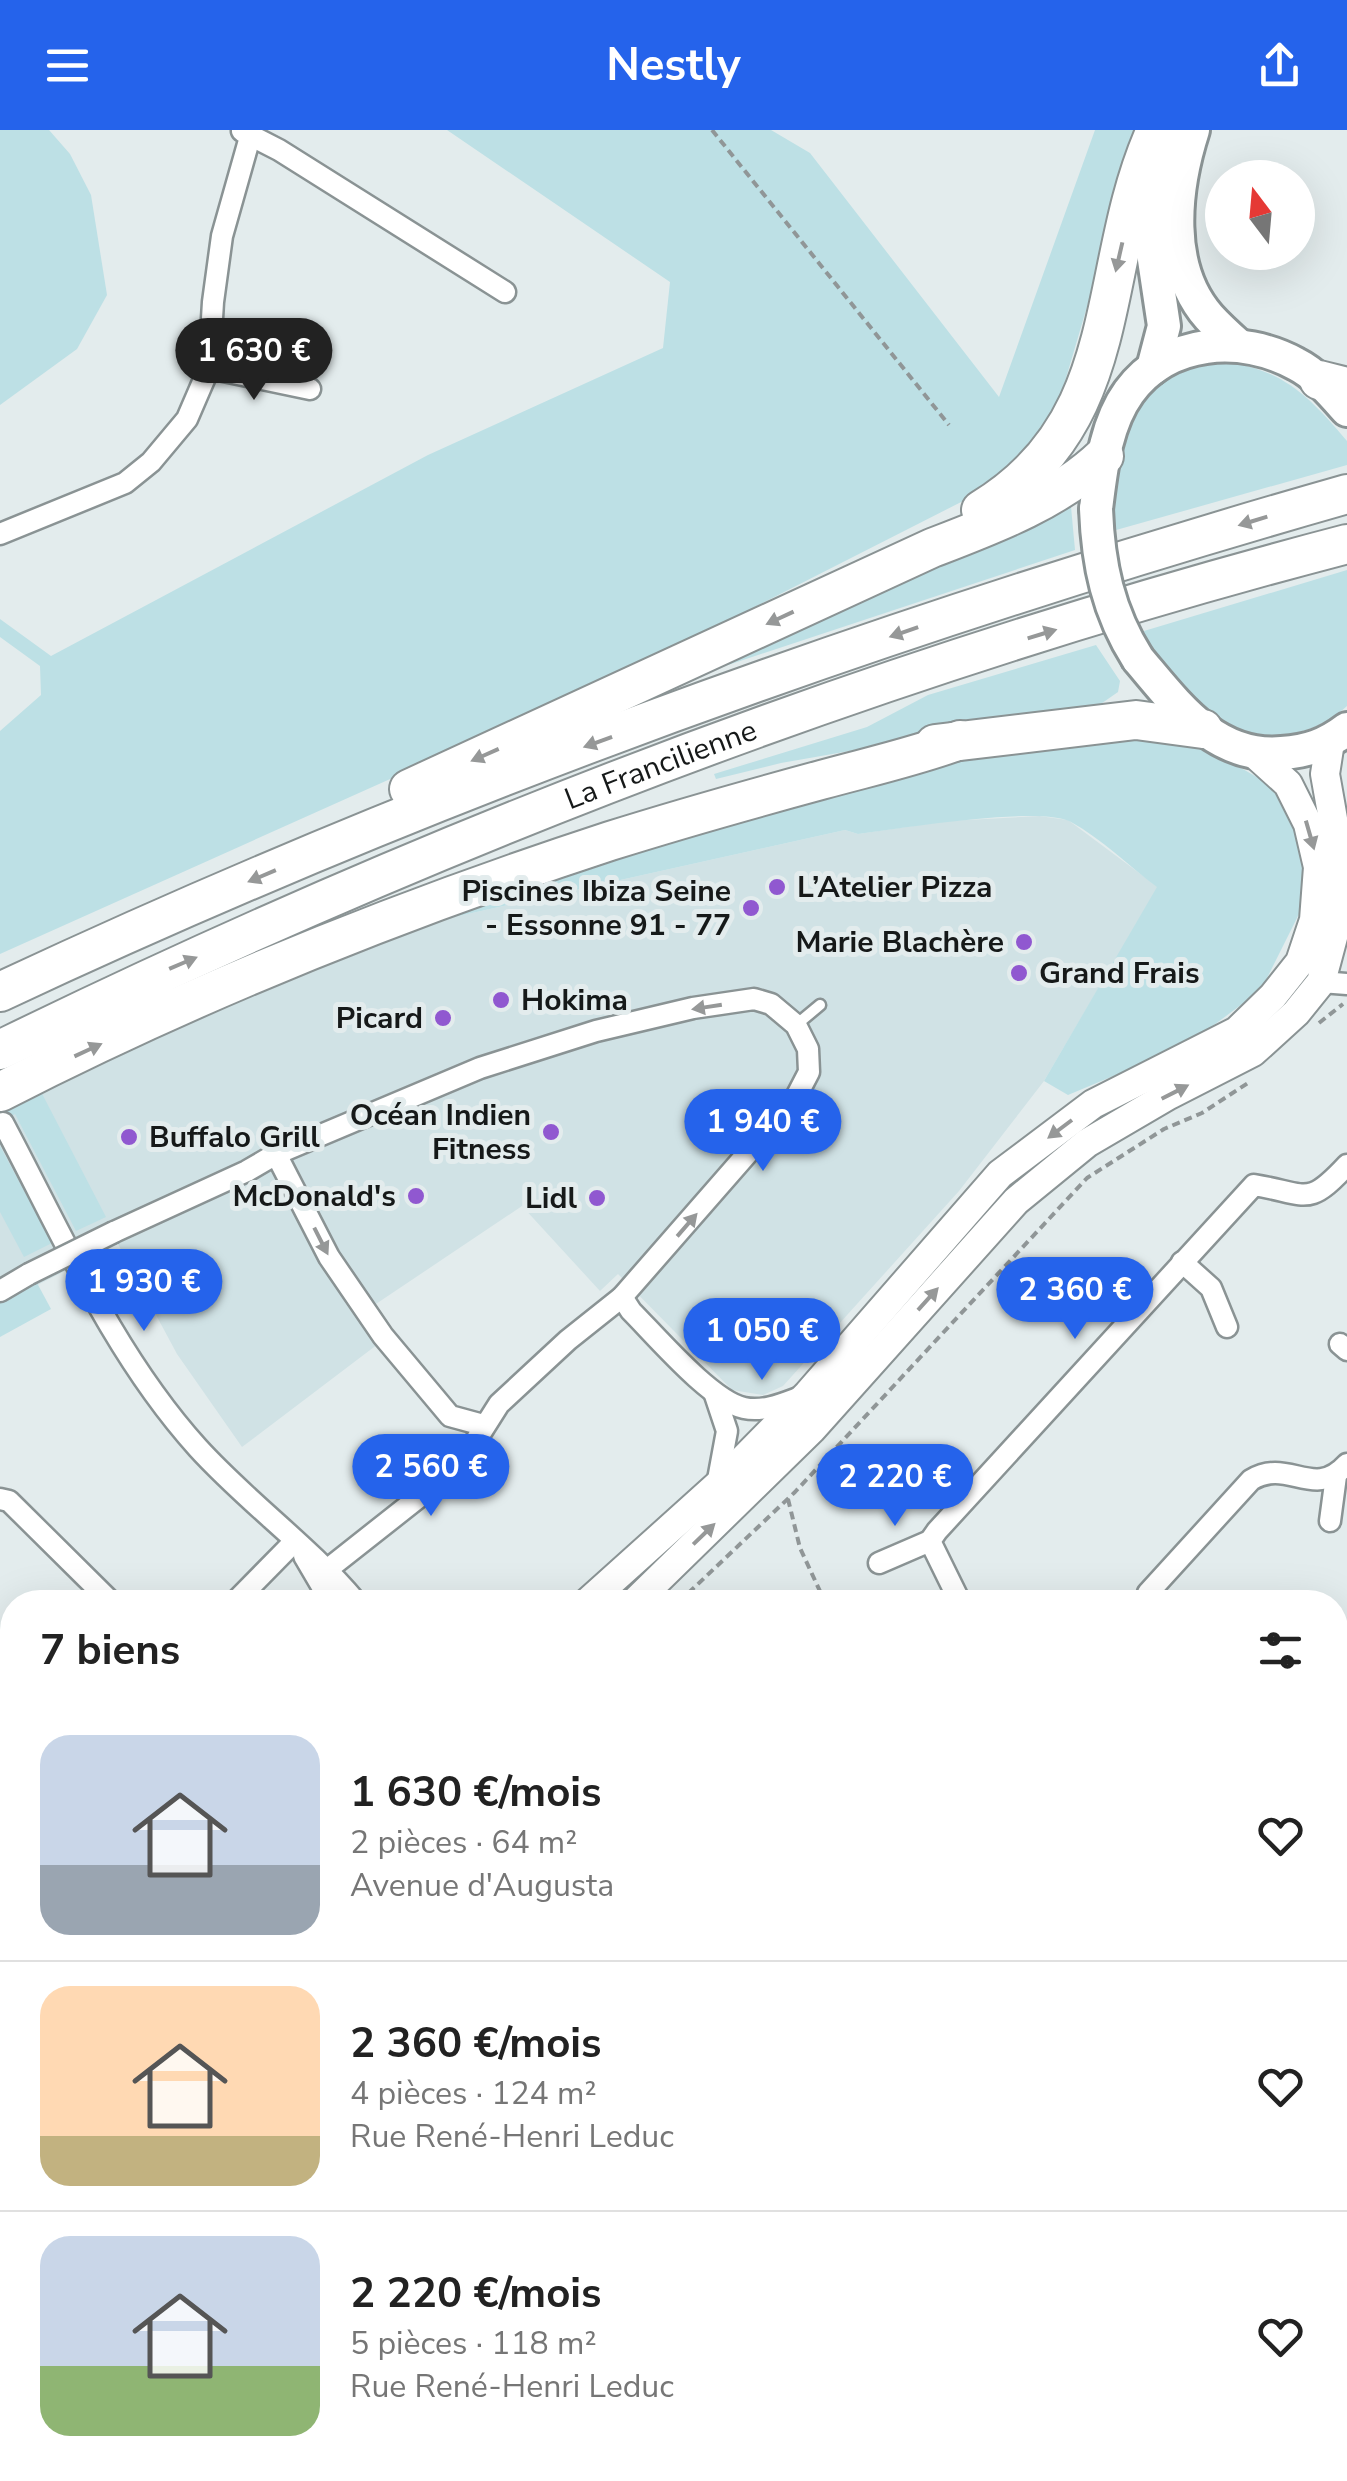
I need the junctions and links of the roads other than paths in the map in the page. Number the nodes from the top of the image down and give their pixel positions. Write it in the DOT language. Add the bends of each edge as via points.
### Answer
graph roads {
  1 [pos="1156,130"];
  2 [pos="1169,130"];
  3 [pos="1193,130"];
  4 [pos="246,133"];
  5 [pos="505,292"];
  6 [pos="1238,344"];
  7 [pos="209,368"];
  8 [pos="1153,368"];
  9 [pos="1333,384"];
  10 [pos="310,389"];
  11 [pos="1347,410"];
  12 [pos="1104,456"];
  13 [pos="1347,494"];
  14 [pos="0,534"];
  15 [pos="1347,544"];
  16 [pos="932,548"];
  17 [pos="1204,729"];
  18 [pos="1338,735"];
  19 [pos="960,740"];
  20 [pos="1257,756"];
  21 [pos="352,838"];
  22 [pos="271,925"];
  23 [pos="1342,944"];
  24 [pos="1334,983"];
  25 [pos="0,992"];
  26 [pos="820,1005"];
  27 [pos="796,1024"];
  28 [pos="1237,1031"];
  29 [pos="0,1050"];
  30 [pos="2,1108"];
  31 [pos="276,1154"];
  32 [pos="1347,1166"];
  33 [pos="1182,1262"];
  34 [pos="0,1291"];
  35 [pos="622,1298"];
  36 [pos="1227,1326"];
  37 [pos="808,1394"];
  38 [pos="715,1395"];
  39 [pos="484,1425"];
  40 [pos="1342,1470"];
  41 [pos="717,1486"];
  42 [pos="0,1499"];
  43 [pos="1330,1521"];
  44 [pos="295,1541"];
  45 [pos="930,1542"];
  46 [pos="878,1562"];
  47 [pos="328,1569"];
  48 [pos="99,1590"];
  49 [pos="247,1590"];
  50 [pos="324,1590"];
  51 [pos="346,1590"];
  52 [pos="601,1590"];
  53 [pos="647,1590"];
  54 [pos="954,1590"];
  55 [pos="1151,1590"];
  1 -- 16 [label="highway, one-way" via="1132,201 1094,365 1072,422 1029,475"];
  2 -- 8 [label="main road" via="1152,203 1164,326"];
  3 -- 6 [label="main road" via="1177,200 1178,244 1189,287"];
  4 -- 5 [label="street"];
  4 -- 7 [label="street" via="222,236"];
  6 -- 8 [label="main road" via="1188,350"];
  6 -- 9 [label="main road" via="1276,354"];
  7 -- 10 [label="street"];
  7 -- 14 [label="street" via="187,419 126,483"];
  8 -- 12 [label="main road" via="1113,420"];
  9 -- 11 [label="main road"];
  12 -- 16 [label="highway" via="1050,496"];
  12 -- 17 [label="main road, bridge" via="1096,509 1110,602 1138,659"];
  13 -- 21 [label="highway, La Francilienne, one-way" via="803,666"];
  22 -- 15 [label="highway, La Francilienne, one-way" via="609,784 816,707"];
  16 -- 21 [label="highway, one-way" via="375,804"];
  17 -- 19 [label="highway" via="1136,720"];
  17 -- 20 [label="main road"];
  18 -- 20 [label="main road" via="1305,752"];
  18 -- 23 [label="main road" via="1325,774 1343,875"];
  19 -- 22 [label="highway" via="699,795 518,850 305,930"];
  30 -- 19 [label="highway, one-way" via="158,1017 486,883"];
  20 -- 28 [label="main road, one-way" via="1288,784 1308,824 1318,867 1314,920 1300,962"];
  21 -- 25 [label="highway, La Francilienne, one-way"];
  29 -- 22 [label="highway, La Francilienne, one-way"];
  23 -- 24 [label="main road"];
  23 -- 28 [label="lane" via="1267,1014"];
  53 -- 24 [label="main road, one-way" via="812,1429 1016,1201 1087,1143 1253,1052"];
  26 -- 27 [label="lane"];
  27 -- 31 [label="street, one-way" via="754,1000 596,1031 480,1068"];
  35 -- 27 [label="street, one-way" via="795,1099 809,1072 808,1049"];
  28 -- 37 [label="main road, one-way" via="1093,1104 1000,1174"];
  30 -- 44 [label="street" via="145,1384 198,1448"];
  31 -- 34 [label="street, bridge"];
  31 -- 39 [label="street, one-way" via="329,1257 383,1336 450,1416"];
  32 -- 33 [label="street" via="1323,1191 1306,1197 1254,1185"];
  33 -- 36 [label="street" via="1211,1288"];
  33 -- 45 [label="street"];
  35 -- 38 [label="street"];
  35 -- 39 [label="street" via="568,1340"];
  37 -- 38 [label="street" via="774,1408 744,1408"];
  37 -- 41 [label="main road"];
  38 -- 41 [label="street" via="727,1431"];
  39 -- 47 [label="street" via="461,1464"];
  40 -- 43 [label="street"];
  40 -- 55 [label="street" via="1318,1482 1272,1471 1251,1480"];
  41 -- 52 [label="main road"];
  42 -- 48 [label="street" via="10,1501"];
  44 -- 47 [label="street"];
  44 -- 49 [label="street"];
  44 -- 50 [label="street"];
  45 -- 46 [label="street"];
  45 -- 54 [label="street"];
  47 -- 51 [label="street"];
}
